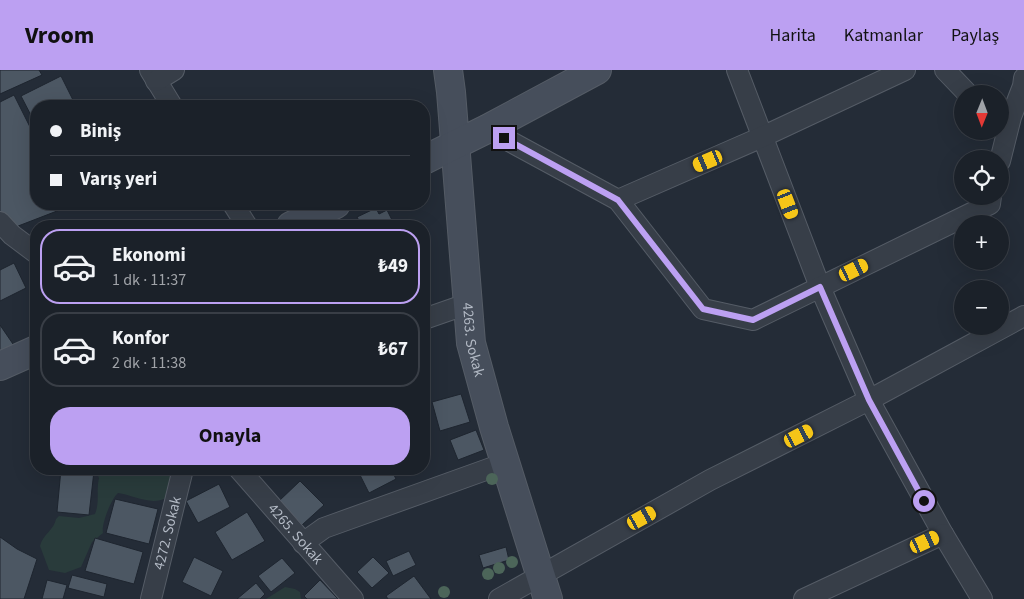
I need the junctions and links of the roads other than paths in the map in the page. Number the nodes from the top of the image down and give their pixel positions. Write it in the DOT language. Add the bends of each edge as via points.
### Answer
graph roads {
  1 [pos="174,70"];
  2 [pos="448,70"];
  3 [pos="597,70"];
  4 [pos="737,70"];
  5 [pos="905,70"];
  6 [pos="946,70"];
  7 [pos="153,75"];
  8 [pos="1024,78"];
  9 [pos="960,85"];
  10 [pos="168,100"];
  11 [pos="1012,117"];
  12 [pos="487,129"];
  13 [pos="762,137"];
  14 [pos="455,144"];
  15 [pos="1003,150"];
  16 [pos="430,157"];
  17 [pos="618,200"];
  18 [pos="988,205"];
  19 [pos="324,210"];
  20 [pos="303,220"];
  21 [pos="0,222"];
  22 [pos="30,248"];
  23 [pos="820,287"];
  24 [pos="467,304"];
  25 [pos="1024,316"];
  26 [pos="430,318"];
  27 [pos="30,353"];
  28 [pos="0,366"];
  29 [pos="869,400"];
  30 [pos="505,462"];
  31 [pos="182,475"];
  32 [pos="243,475"];
  33 [pos="943,534"];
  34 [pos="303,542"];
  35 [pos="544,587"];
  36 [pos="151,599"];
  37 [pos="353,599"];
  38 [pos="499,599"];
  39 [pos="804,599"];
  40 [pos="982,599"];
  1 -- 7 [label="street"];
  2 -- 14 [label="street, 4263. Sokak"];
  3 -- 12 [label="street"];
  4 -- 13 [label="street"];
  5 -- 13 [label="street"];
  6 -- 9 [label="street"];
  7 -- 10 [label="street"];
  8 -- 11 [label="street"];
  11 -- 15 [label="street"];
  12 -- 14 [label="street"];
  12 -- 17 [label="street"];
  13 -- 17 [label="street"];
  13 -- 23 [label="street"];
  14 -- 16 [label="street"];
  14 -- 24 [label="street, 4263. Sokak"];
  17 -- 23 [label="street" via="703,309 753,320"];
  18 -- 23 [label="street"];
  19 -- 20 [label="street"];
  21 -- 22 [label="street"];
  23 -- 29 [label="street"];
  24 -- 26 [label="street"];
  24 -- 30 [label="street, 4263. Sokak" via="473,355"];
  25 -- 29 [label="street"];
  27 -- 28 [label="street"];
  29 -- 33 [label="street"];
  29 -- 35 [label="street" via="710,480"];
  30 -- 34 [label="street" via="324,528"];
  30 -- 35 [label="street, 4263. Sokak"];
  31 -- 36 [label="street, 4272. Sokak"];
  32 -- 34 [label="street, 4265. Sokak"];
  33 -- 39 [label="street"];
  33 -- 40 [label="street"];
  34 -- 37 [label="street, 4265. Sokak"];
  35 -- 38 [label="street"];
}
